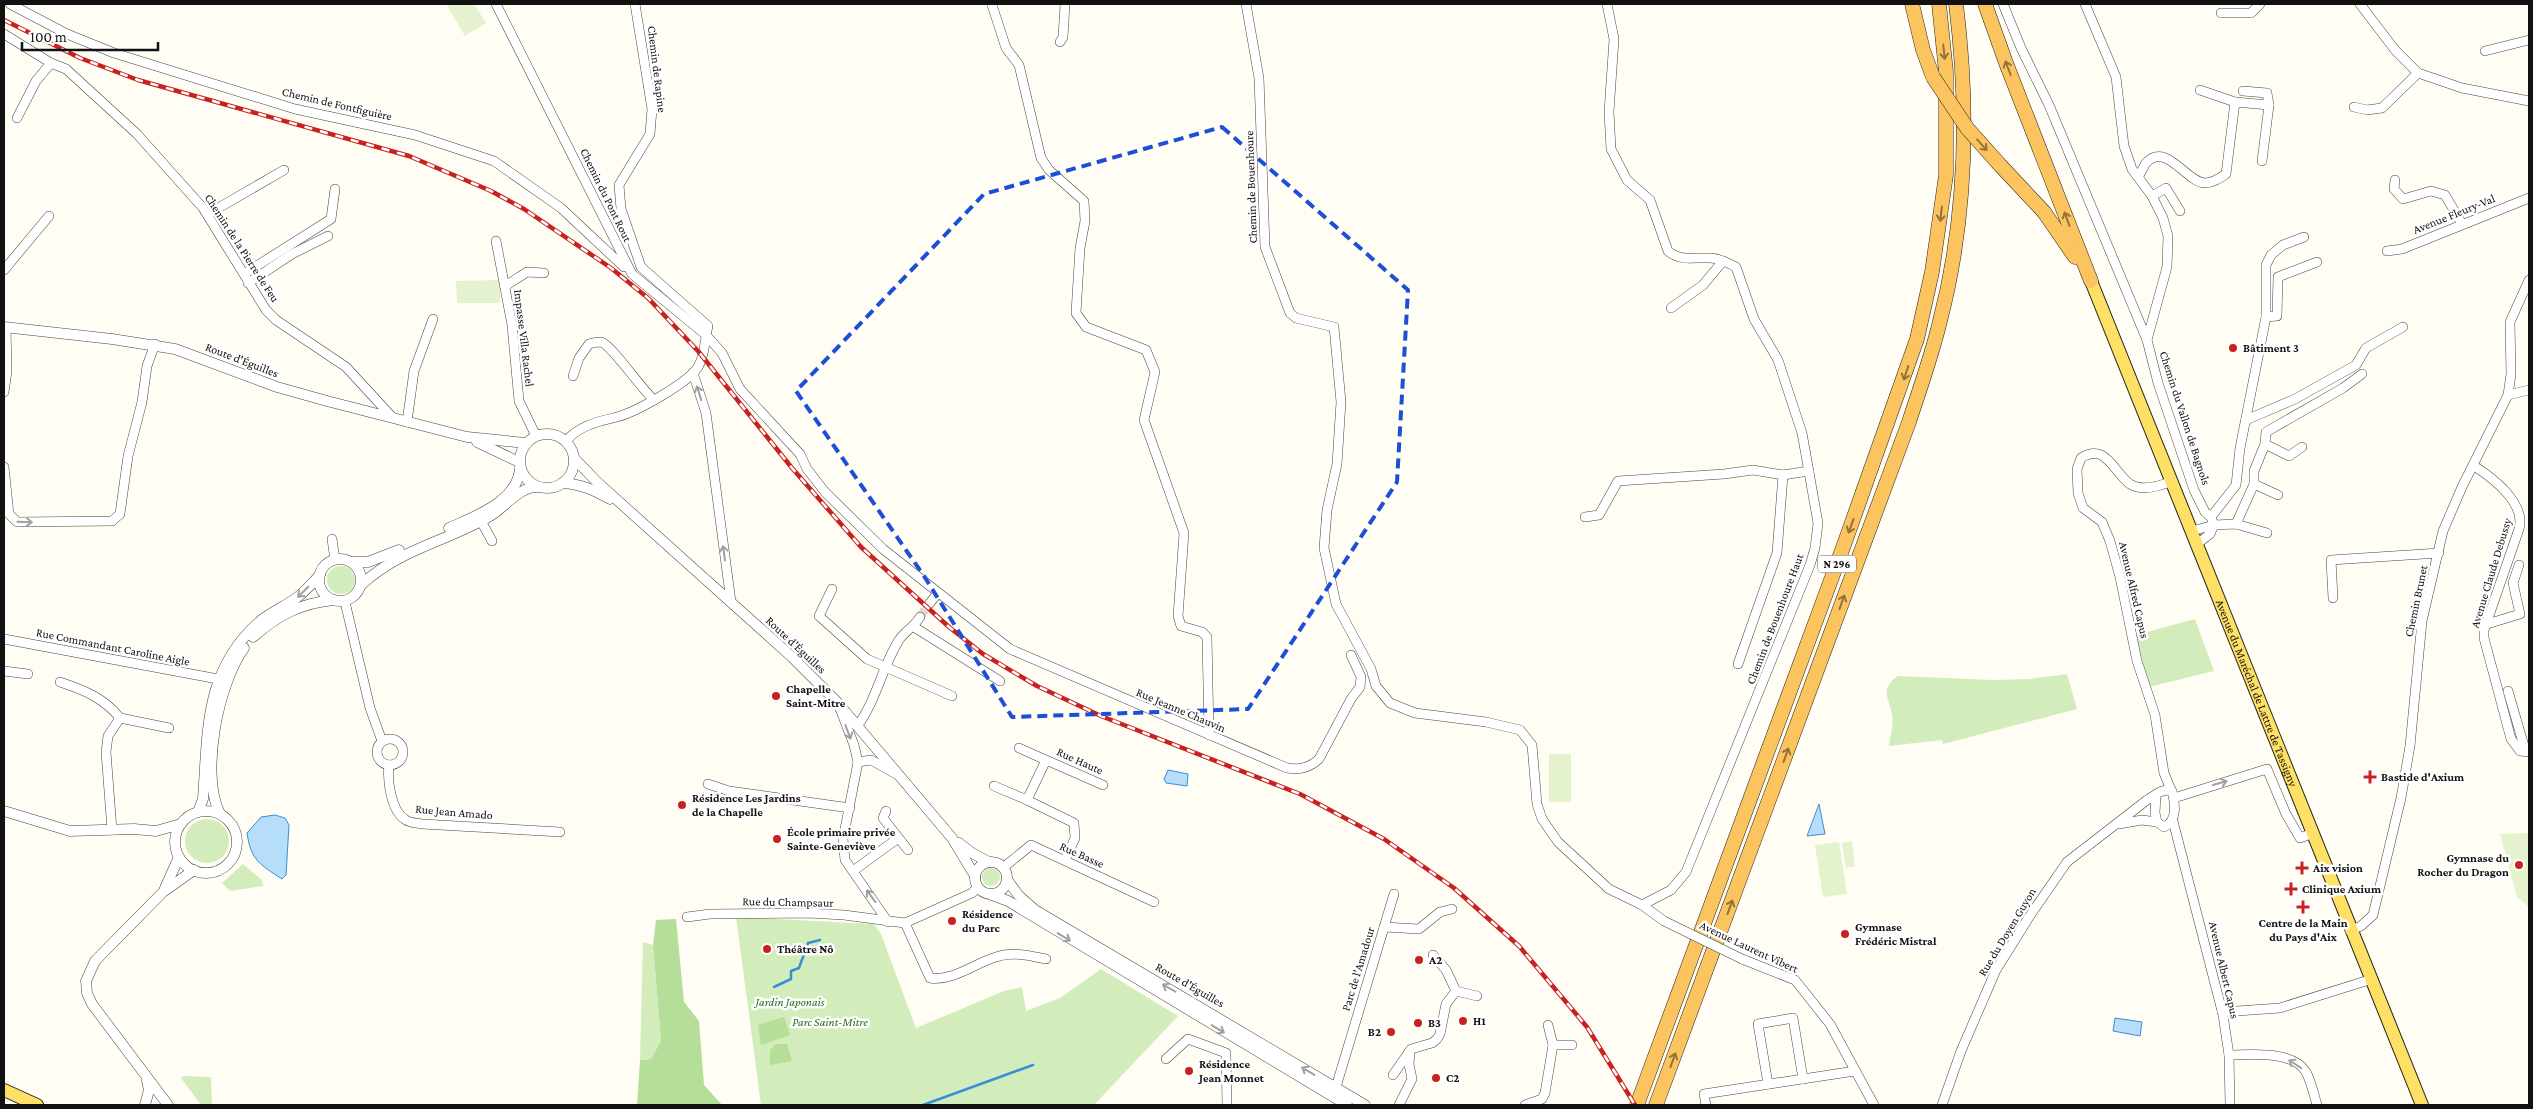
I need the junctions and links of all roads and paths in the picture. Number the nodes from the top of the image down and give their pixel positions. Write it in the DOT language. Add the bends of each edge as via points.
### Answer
graph roads {
  1 [pos="10,4"];
  2 [pos="496,4"];
  3 [pos="635,4"];
  4 [pos="1064,4"];
  5 [pos="1246,4"];
  6 [pos="1607,4"];
  7 [pos="1912,4"];
  8 [pos="1939,4"];
  9 [pos="1956,4"];
  10 [pos="1985,4"];
  11 [pos="2003,4"];
  12 [pos="2085,4"];
  13 [pos="2260,4"];
  14 [pos="2360,4"];
  15 [pos="992,5"];
  16 [pos="2221,13"];
  17 [pos="4,34"];
  18 [pos="2529,40"];
  19 [pos="1060,42"];
  20 [pos="2485,50"];
  21 [pos="51,63"];
  22 [pos="2418,73"];
  23 [pos="2200,90"];
  24 [pos="2243,91"];
  25 [pos="2529,101"];
  26 [pos="2235,102"];
  27 [pos="2268,105"];
  28 [pos="2354,107"];
  29 [pos="16,118"];
  30 [pos="2262,161"];
  31 [pos="284,170"];
  32 [pos="2138,177"];
  33 [pos="2395,180"];
  34 [pos="335,189"];
  35 [pos="2152,196"];
  36 [pos="2529,198"];
  37 [pos="2180,211"];
  38 [pos="208,214"];
  39 [pos="49,216"];
  40 [pos="2462,224"];
  41 [pos="328,236"];
  42 [pos="2304,237"];
  43 [pos="496,241"];
  44 [pos="2387,251"];
  45 [pos="1723,261"];
  46 [pos="2318,262"];
  47 [pos="4,270"];
  48 [pos="544,273"];
  49 [pos="632,274"];
  50 [pos="246,279"];
  51 [pos="2529,280"];
  52 [pos="2091,281"];
  53 [pos="505,286"];
  54 [pos="1671,308"];
  55 [pos="2266,317"];
  56 [pos="433,319"];
  57 [pos="2403,327"];
  58 [pos="5,328"];
  59 [pos="706,335"];
  60 [pos="2148,340"];
  61 [pos="155,344"];
  62 [pos="692,373"];
  63 [pos="2362,374"];
  64 [pos="573,376"];
  65 [pos="2529,390"];
  66 [pos="4,392"];
  67 [pos="2508,395"];
  68 [pos="654,400"];
  69 [pos="392,418"];
  70 [pos="2246,420"];
  71 [pos="407,422"];
  72 [pos="536,436"];
  73 [pos="467,437"];
  74 [pos="566,441"];
  75 [pos="526,443"];
  76 [pos="2265,444"];
  77 [pos="2302,447"];
  78 [pos="574,458"];
  79 [pos="520,465"];
  80 [pos="2474,466"];
  81 [pos="4,467"];
  82 [pos="1809,471"];
  83 [pos="1783,475"];
  84 [pos="2172,481"];
  85 [pos="562,483"];
  86 [pos="2254,484"];
  87 [pos="538,487"];
  88 [pos="2278,495"];
  89 [pos="626,508"];
  90 [pos="1585,517"];
  91 [pos="481,521"];
  92 [pos="2212,521"];
  93 [pos="2236,524"];
  94 [pos="2192,531"];
  95 [pos="2267,533"];
  96 [pos="332,539"];
  97 [pos="492,541"];
  98 [pos="2197,544"];
  99 [pos="2439,553"];
  100 [pos="335,560"];
  101 [pos="351,562"];
  102 [pos="2519,565"];
  103 [pos="320,575"];
  104 [pos="361,584"];
  105 [pos="832,589"];
  106 [pos="938,593"];
  107 [pos="2333,598"];
  108 [pos="339,601"];
  109 [pos="731,602"];
  110 [pos="929,604"];
  111 [pos="920,617"];
  112 [pos="2487,624"];
  113 [pos="914,627"];
  114 [pos="4,639"];
  115 [pos="1351,655"];
  116 [pos="1738,664"];
  117 [pos="886,668"];
  118 [pos="4,671"];
  119 [pos="28,674"];
  120 [pos="218,680"];
  121 [pos="1000,681"];
  122 [pos="60,682"];
  123 [pos="2508,691"];
  124 [pos="952,696"];
  125 [pos="837,702"];
  126 [pos="120,718"];
  127 [pos="858,725"];
  128 [pos="169,728"];
  129 [pos="1209,735"];
  130 [pos="382,741"];
  131 [pos="1019,748"];
  132 [pos="2529,752"];
  133 [pos="1046,760"];
  134 [pos="858,762"];
  135 [pos="389,765"];
  136 [pos="2164,773"];
  137 [pos="901,777"];
  138 [pos="708,784"];
  139 [pos="1103,785"];
  140 [pos="994,786"];
  141 [pos="2157,793"];
  142 [pos="2172,794"];
  143 [pos="1028,800"];
  144 [pos="850,808"];
  145 [pos="4,811"];
  146 [pos="886,811"];
  147 [pos="198,812"];
  148 [pos="220,814"];
  149 [pos="2173,821"];
  150 [pos="181,824"];
  151 [pos="2116,824"];
  152 [pos="2161,824"];
  153 [pos="112,830"];
  154 [pos="156,831"];
  155 [pos="560,832"];
  156 [pos="2313,833"];
  157 [pos="952,838"];
  158 [pos="897,839"];
  159 [pos="2178,843"];
  160 [pos="175,846"];
  161 [pos="908,850"];
  162 [pos="179,857"];
  163 [pos="1065,860"];
  164 [pos="989,862"];
  165 [pos="1004,867"];
  166 [pos="194,870"];
  167 [pos="852,871"];
  168 [pos="975,876"];
  169 [pos="1008,881"];
  170 [pos="978,887"];
  171 [pos="164,892"];
  172 [pos="992,894"];
  173 [pos="1394,894"];
  174 [pos="1154,902"];
  175 [pos="1642,905"];
  176 [pos="1452,909"];
  177 [pos="687,917"];
  178 [pos="888,922"];
  179 [pos="905,923"];
  180 [pos="1384,927"];
  181 [pos="2350,930"];
  182 [pos="1432,955"];
  183 [pos="1046,959"];
  184 [pos="2372,980"];
  185 [pos="1456,990"];
  186 [pos="1477,996"];
  187 [pos="2222,1012"];
  188 [pos="1548,1025"];
  189 [pos="1553,1045"];
  190 [pos="1572,1045"];
  191 [pos="1410,1048"];
  192 [pos="2228,1055"];
  193 [pos="1166,1058"];
  194 [pos="1855,1071"];
  195 [pos="1393,1075"];
  196 [pos="146,1077"];
  197 [pos="1803,1079"];
  198 [pos="1768,1084"];
  199 [pos="1336,1087"];
  200 [pos="4,1090"];
  201 [pos="37,1105"];
  202 [pos="144,1105"];
  203 [pos="168,1105"];
  204 [pos="1227,1105"];
  205 [pos="1347,1105"];
  206 [pos="1365,1105"];
  207 [pos="1399,1105"];
  208 [pos="1525,1105"];
  209 [pos="1637,1105"];
  210 [pos="1656,1105"];
  211 [pos="1706,1105"];
  212 [pos="1874,1105"];
  213 [pos="1942,1105"];
  214 [pos="2230,1105"];
  215 [pos="2317,1105"];
  216 [pos="2422,1105"];
  1 -- 49 [label="street, Chemin de Fontfiguière" via="67,34 114,53 295,108 415,135 494,161 561,208"];
  2 -- 49 [label="street, Chemin du Pont Rout"];
  3 -- 59 [label="street, Chemin de Rapine" via="652,109 650,134 619,185 621,209 641,267 708,326"];
  4 -- 19 [label="street"];
  5 -- 175 [label="street, Chemin de Bouenhoure" via="1260,78 1265,247 1290,313 1296,318 1334,327 1341,402 1337,464 1327,510 1324,548 1336,604 1371,670 1376,686 1390,703 1415,713 1520,730 1527,736 1532,745 1534,792 1542,819 1558,842 1609,889"];
  6 -- 45 [label="street" via="1614,39 1609,112 1611,149 1627,180 1650,200 1668,251 1690,260 1710,257"];
  7 -- 52 [label="highway, one-way, bridge" via="1933,77 1967,128 2044,212"];
  8 -- 209 [label="highway, N 296, one-way" via="1946,72 1946,175 1932,272 1917,339"];
  210 -- 9 [label="highway, N 296, one-way" via="1894,462 1940,320 1960,212 1964,160 1962,50"];
  52 -- 10 [label="highway, one-way"];
  11 -- 60 [label="street"];
  12 -- 32 [label="street, Chemin du Vallon de Bagnols" via="2116,77 2124,146"];
  13 -- 16 [label="street" via="2252,12"];
  14 -- 22 [label="street" via="2395,50"];
  15 -- 129 [label="street" via="1006,48 1018,65 1042,158 1049,170 1084,201 1076,313 1086,327 1146,350 1156,372 1144,420 1184,533 1178,616 1181,626 1202,632 1207,637"];
  17 -- 21 [label="street, Chemin de la Pierre de Feu"];
  18 -- 20 [label="street"];
  21 -- 29 [label="street" via="36,81"];
  21 -- 38 [label="street, Chemin de la Pierre de Feu" via="66,68 137,134"];
  22 -- 25 [label="street" via="2462,88"];
  22 -- 28 [label="street" via="2382,108"];
  23 -- 26 [label="street"];
  24 -- 27 [label="street" via="2267,93"];
  26 -- 27 [label="street"];
  26 -- 32 [label="street" via="2226,174 2216,181 2204,183 2195,180 2172,160 2158,158 2147,162"];
  27 -- 30 [label="street"];
  31 -- 38 [label="street"];
  32 -- 35 [label="street, Chemin du Vallon de Bagnols"];
  33 -- 40 [label="street" via="2394,189 2402,199 2431,191 2445,195"];
  34 -- 50 [label="street" via="330,219"];
  35 -- 37 [label="street" via="2166,188"];
  35 -- 60 [label="street, Chemin du Vallon de Bagnols" via="2168,236 2166,267"];
  36 -- 40 [label="street, Avenue Fleury-Val"];
  38 -- 50 [label="street, Chemin de la Pierre de Feu"];
  39 -- 47 [label="street"];
  40 -- 44 [label="street, Avenue Fleury-Val" via="2402,249"];
  41 -- 50 [label="street"];
  42 -- 55 [label="street" via="2283,245 2271,255 2266,265"];
  43 -- 53 [label="street, Impasse Villa Rachel"];
  45 -- 54 [label="street" via="1703,285"];
  45 -- 82 [label="street, Chemin de Bouenhoure Haut" via="1736,267 1754,319 1778,360 1802,433"];
  46 -- 55 [label="street" via="2278,277 2277,316"];
  48 -- 53 [label="street" via="527,272"];
  49 -- 59 [label="street, Chemin du Pont Rout"];
  50 -- 69 [label="street, Chemin de la Pierre de Feu" via="276,320 346,368"];
  51 -- 67 [label="street, Chemin Brunet" via="2510,322"];
  52 -- 84 [label="main road, Avenue du Maréchal de Lattre de Tassigny"];
  53 -- 72 [label="street, Impasse Villa Rachel" via="519,401"];
  55 -- 70 [label="street"];
  56 -- 71 [label="street" via="414,371"];
  57 -- 70 [label="street" via="2366,348 2356,365 2295,399"];
  58 -- 61 [label="street, Route d'Éguilles"];
  58 -- 66 [label="street" via="7,371"];
  59 -- 62 [label="street" via="699,367"];
  59 -- 106 [label="street, Rue Jeanne Chauvin" via="722,353 740,389 800,454 825,492 883,549"];
  60 -- 92 [label="street, Chemin du Vallon de Bagnols" via="2158,383 2194,490"];
  61 -- 69 [label="street, Route d'Éguilles" via="285,389"];
  81 -- 61 [label="street, one-way" via="9,514 17,522 112,521 120,514 128,456 142,402 147,366"];
  62 -- 68 [label="street"];
  109 -- 62 [label="street, one-way" via="706,413"];
  63 -- 76 [label="street" via="2344,388 2266,432"];
  64 -- 68 [label="street" via="579,358 589,344 601,342 609,347 642,390"];
  65 -- 67 [label="street"];
  67 -- 80 [label="street, Chemin Brunet"];
  68 -- 74 [label="street" via="632,412 588,424"];
  69 -- 71 [label="street, Route d'Éguilles"];
  70 -- 92 [label="street" via="2236,485"];
  71 -- 73 [label="street, Route d'Éguilles"];
  72 -- 74 [label="street" via="552,434"];
  72 -- 75 [label="street"];
  73 -- 75 [label="street, Route d'Éguilles"];
  73 -- 79 [label="street, Route d'Éguilles"];
  74 -- 78 [label="street"];
  75 -- 79 [label="street" via="520,455"];
  76 -- 77 [label="street" via="2290,456"];
  76 -- 86 [label="street" via="2254,471"];
  78 -- 85 [label="street" via="571,473"];
  78 -- 89 [label="street, Route d'Éguilles"];
  79 -- 87 [label="street" via="526,479"];
  79 -- 101 [label="street" via="520,478 514,488 486,510 390,554 368,562"];
  80 -- 99 [label="street, Chemin Brunet" via="2443,531"];
  80 -- 112 [label="street, Avenue Claude Debussy" via="2487,474 2515,503 2521,514 2519,529"];
  82 -- 83 [label="street"];
  82 -- 175 [label="street, Chemin de Bouenhoure Haut" via="1818,523 1810,565 1686,872 1670,890"];
  83 -- 90 [label="street" via="1752,470 1618,481 1599,515"];
  83 -- 116 [label="street" via="1777,553"];
  84 -- 94 [label="main road, Avenue du Maréchal de Lattre de Tassigny"];
  84 -- 136 [label="street, Avenue Alfred Capus" via="2143,488 2131,484 2101,454 2094,452 2081,458 2077,469 2078,493 2083,508 2102,522 2110,541 2138,662 2155,715"];
  85 -- 87 [label="street"];
  85 -- 89 [label="street, Route d'Éguilles" via="592,489"];
  86 -- 88 [label="street"];
  86 -- 93 [label="street"];
  87 -- 91 [label="street" via="525,489"];
  89 -- 109 [label="street, Route d'Éguilles"];
  91 -- 97 [label="street"];
  91 -- 104 [label="street" via="391,560"];
  92 -- 93 [label="street"];
  92 -- 94 [label="street"];
  92 -- 98 [label="street" via="2210,534"];
  93 -- 95 [label="street"];
  94 -- 98 [label="main road, Avenue du Maréchal de Lattre de Tassigny"];
  96 -- 100 [label="street"];
  98 -- 156 [label="main road, Avenue du Maréchal de Lattre de Tassigny"];
  99 -- 107 [label="street" via="2331,560"];
  99 -- 181 [label="street, Chemin Brunet" via="2422,621 2410,746 2401,798 2373,915"];
  100 -- 101 [label="street"];
  100 -- 103 [label="street" via="326,564"];
  101 -- 104 [label="street" via="361,576"];
  102 -- 112 [label="street" via="2513,583 2520,614"];
  103 -- 108 [label="street" via="325,595"];
  103 -- 120 [label="street, one-way" via="296,599 271,614 247,635 228,658"];
  104 -- 108 [label="street" via="358,591"];
  105 -- 117 [label="street" via="819,616 867,659"];
  106 -- 110 [label="street"];
  106 -- 129 [label="street, Rue Jeanne Chauvin" via="1010,649"];
  108 -- 130 [label="street"];
  108 -- 148 [label="street" via="313,602 279,616 253,637 235,662 220,696 214,738 213,799"];
  109 -- 125 [label="street, Route d'Éguilles"];
  111 -- 113 [label="street"];
  112 -- 132 [label="street, Avenue Claude Debussy" via="2484,638 2511,739 2520,751"];
  113 -- 117 [label="street" via="900,639"];
  113 -- 121 [label="street"];
  114 -- 120 [label="street, Rue Commandant Caroline Aigle"];
  115 -- 129 [label="street, Rue Jeanne Chauvin" via="1360,687 1312,766 1299,770 1287,768"];
  117 -- 124 [label="street"];
  117 -- 127 [label="street" via="870,708"];
  118 -- 119 [label="street"];
  120 -- 147 [label="street" via="209,713 203,799"];
  122 -- 126 [label="street" via="108,704"];
  123 -- 132 [label="street" via="2523,744"];
  125 -- 127 [label="street, Route d'Éguilles"];
  125 -- 134 [label="street, one-way"];
  126 -- 128 [label="street"];
  126 -- 153 [label="street" via="108,736 106,752"];
  127 -- 137 [label="street, Route d'Éguilles"];
  130 -- 135 [label="street" via="377,754"];
  130 -- 135 [label="street" via="391,739 402,746 401,759"];
  131 -- 133 [label="street, Rue Haute"];
  133 -- 139 [label="street, Rue Haute"];
  133 -- 143 [label="street, Rue Haute"];
  134 -- 137 [label="street" via="871,760"];
  134 -- 144 [label="street"];
  135 -- 155 [label="street, Rue Jean Amado" via="389,783 397,811 406,820 422,824"];
  136 -- 141 [label="street"];
  136 -- 142 [label="street"];
  137 -- 157 [label="street, Route d'Éguilles"];
  138 -- 144 [label="street" via="729,791"];
  140 -- 143 [label="street"];
  141 -- 142 [label="street"];
  141 -- 151 [label="street, Rue du Doyen Guyon"];
  141 -- 152 [label="street" via="2155,813"];
  142 -- 149 [label="street, Avenue Albert Capus"];
  142 -- 156 [label="street, one-way" via="2267,769 2300,838"];
  143 -- 163 [label="street" via="1074,823 1076,838"];
  144 -- 167 [label="street" via="843,848 845,860"];
  145 -- 153 [label="street" via="70,831"];
  146 -- 158 [label="street" via="883,818"];
  147 -- 148 [label="street"];
  147 -- 150 [label="street"];
  148 -- 166 [label="street" via="235,833 234,855 215,871"];
  149 -- 152 [label="street"];
  149 -- 159 [label="street, Avenue Albert Capus"];
  150 -- 154 [label="street"];
  150 -- 160 [label="street"];
  151 -- 152 [label="street, Rue du Doyen Guyon" via="2142,820"];
  151 -- 213 [label="street, Rue du Doyen Guyon" via="2067,862 2024,924 1996,970"];
  152 -- 159 [label="street, Avenue Albert Capus"];
  153 -- 154 [label="street"];
  154 -- 160 [label="street"];
  156 -- 181 [label="main road, Avenue du Maréchal de Lattre de Tassigny"];
  157 -- 164 [label="street, Route d'Éguilles"];
  157 -- 168 [label="street, Route d'Éguilles"];
  158 -- 161 [label="street"];
  158 -- 167 [label="street"];
  159 -- 187 [label="street, Avenue Albert Capus"];
  160 -- 162 [label="street"];
  162 -- 166 [label="street"];
  162 -- 171 [label="street"];
  163 -- 165 [label="street, Rue Basse" via="1030,846"];
  163 -- 174 [label="street, Rue Basse"];
  164 -- 165 [label="street"];
  164 -- 168 [label="street" via="980,867"];
  165 -- 169 [label="street"];
  166 -- 171 [label="street"];
  178 -- 167 [label="street, one-way"];
  168 -- 170 [label="street"];
  169 -- 172 [label="street" via="1002,891"];
  199 -- 169 [label="street, Route d'Éguilles, one-way" via="1035,910"];
  170 -- 172 [label="street"];
  170 -- 179 [label="street" via="972,894"];
  171 -- 196 [label="street" via="94,960 86,981 92,1004"];
  172 -- 205 [label="street, Route d'Éguilles, one-way"];
  173 -- 180 [label="street, Parc de l'Amadour"];
  175 -- 194 [label="street, Avenue Laurent Vibert, bridge" via="1664,922 1795,980 1830,1024"];
  176 -- 180 [label="street" via="1440,912 1419,929"];
  177 -- 178 [label="street, Rue du Champsaur" via="808,914 844,915"];
  178 -- 179 [label="street, Rue du Champsaur"];
  179 -- 183 [label="street" via="930,978 945,978 998,956"];
  180 -- 199 [label="street, Parc de l'Amadour"];
  181 -- 184 [label="main road, Avenue du Maréchal de Lattre de Tassigny"];
  182 -- 185 [label="street" via="1446,970"];
  184 -- 187 [label="street" via="2280,1008"];
  184 -- 216 [label="main road, Avenue du Maréchal de Lattre de Tassigny"];
  185 -- 186 [label="street"];
  185 -- 191 [label="street" via="1446,1004 1440,1034 1432,1043"];
  187 -- 192 [label="street, Avenue Albert Capus"];
  188 -- 189 [label="street"];
  189 -- 190 [label="street"];
  189 -- 208 [label="street" via="1545,1093 1542,1099"];
  191 -- 195 [label="street"];
  191 -- 207 [label="street" via="1412,1079"];
  192 -- 214 [label="street, Avenue Albert Capus"];
  215 -- 192 [label="street, one-way" via="2305,1070 2287,1058 2271,1054"];
  193 -- 204 [label="street" via="1188,1039 1226,1053"];
  194 -- 197 [label="street"];
  194 -- 212 [label="street, Avenue Laurent Vibert"];
  196 -- 202 [label="street" via="149,1090"];
  196 -- 203 [label="street"];
  197 -- 198 [label="street"];
  197 -- 198 [label="street" via="1793,1018 1758,1024"];
  198 -- 211 [label="street" via="1704,1094"];
  199 -- 206 [label="street, Route d'Éguilles"];
  200 -- 201 [label="main road"];
}
